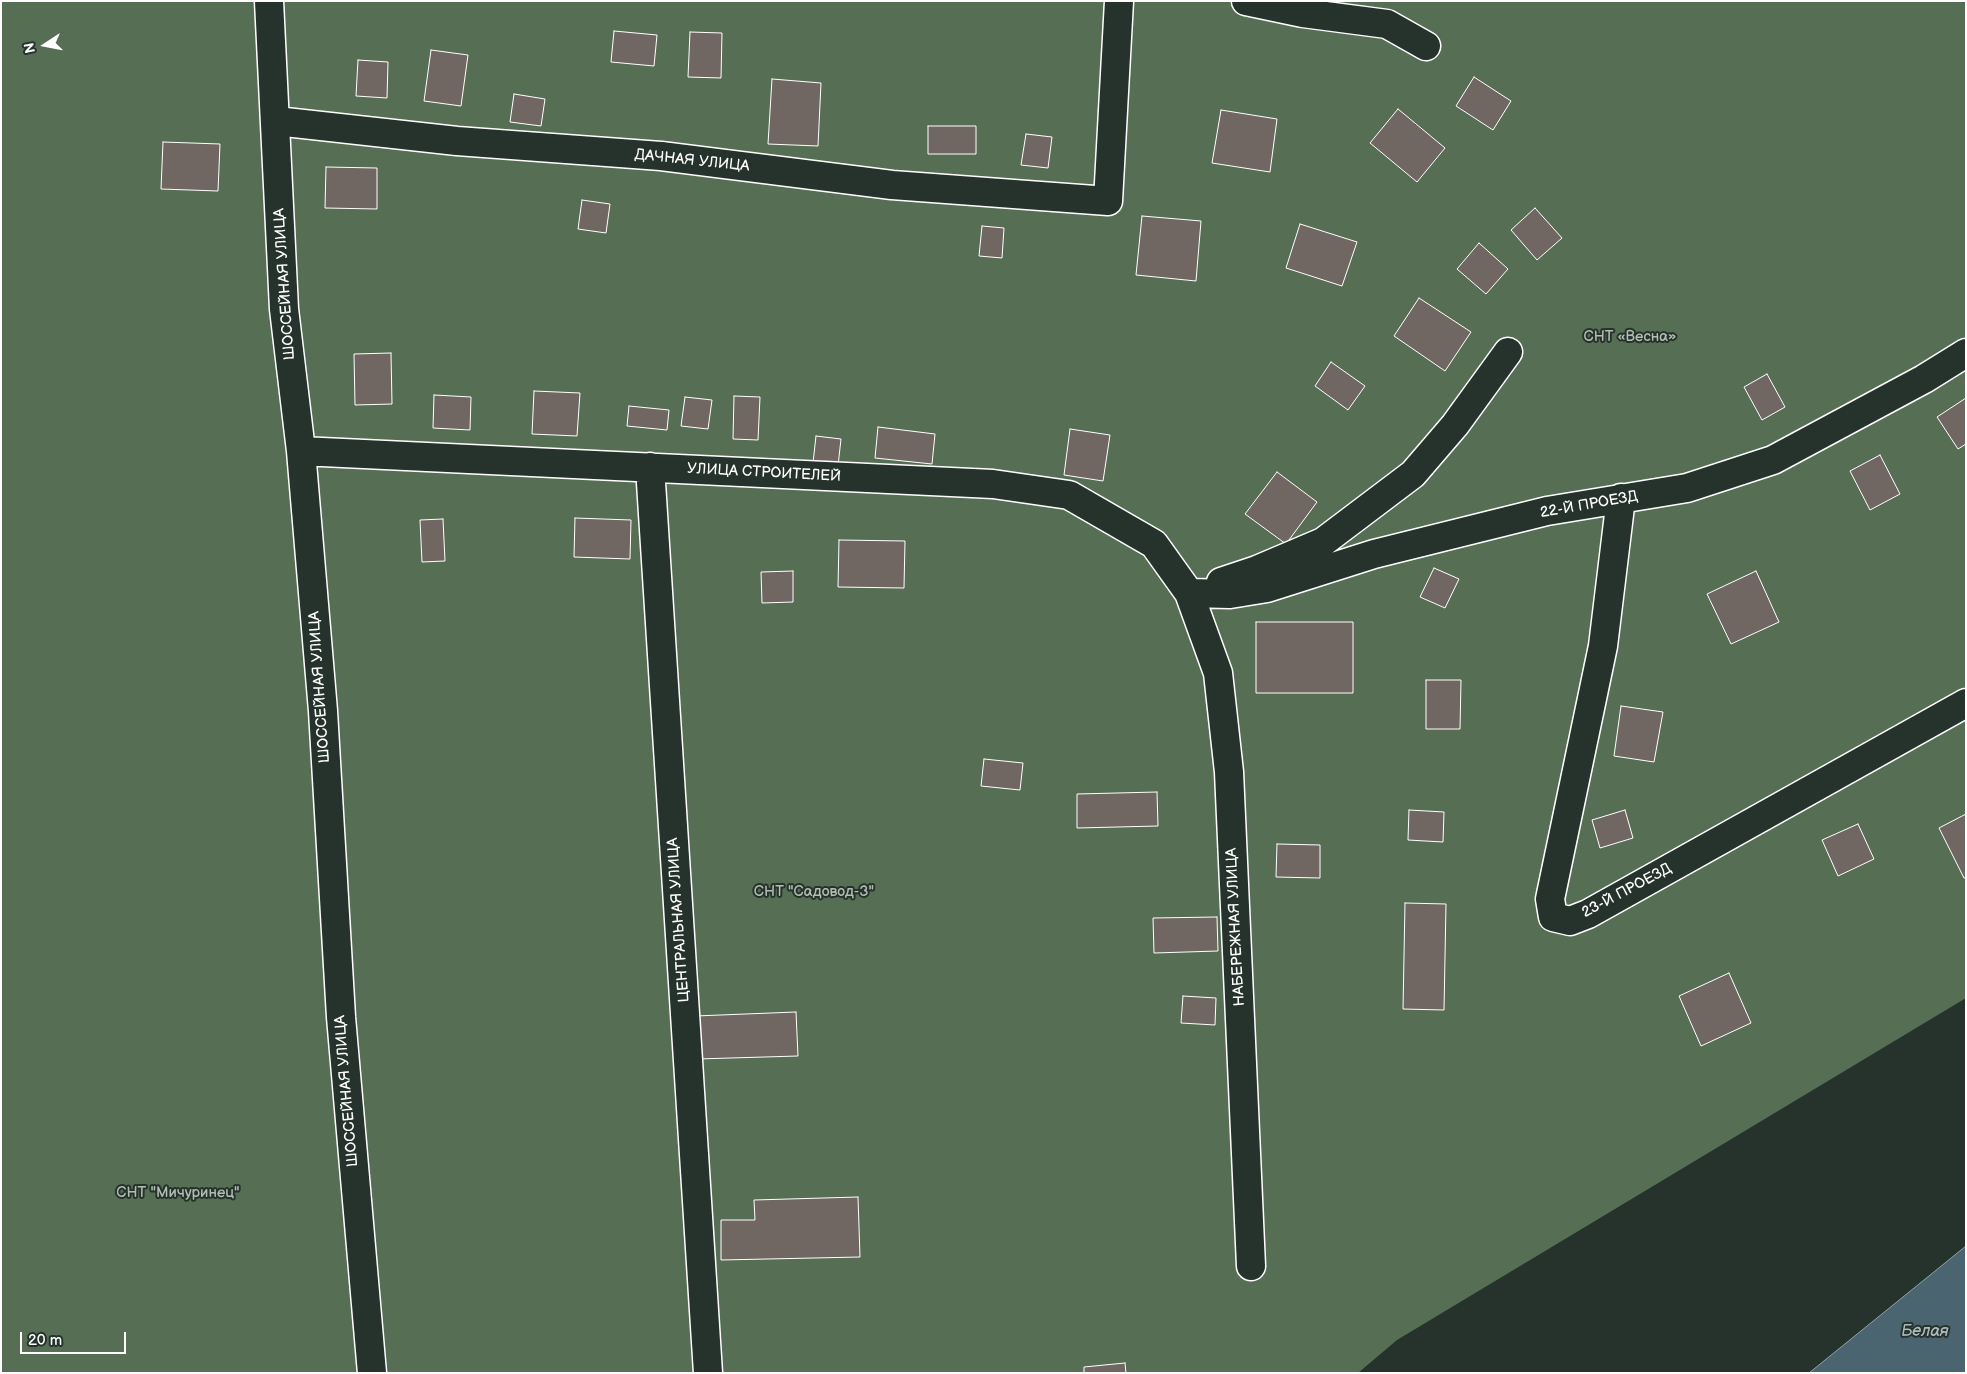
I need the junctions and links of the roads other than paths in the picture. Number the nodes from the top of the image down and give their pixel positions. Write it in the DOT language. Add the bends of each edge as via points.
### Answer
graph roads {
  1 [pos="270,1"];
  2 [pos="1119,1"];
  3 [pos="1246,1"];
  4 [pos="1426,46"];
  5 [pos="276,121"];
  6 [pos="1508,352"];
  7 [pos="1966,353"];
  8 [pos="300,451"];
  9 [pos="650,467"];
  10 [pos="1621,498"];
  11 [pos="1189,593"];
  12 [pos="1966,703"];
  13 [pos="1251,1266"];
  14 [pos="372,1373"];
  15 [pos="708,1373"];
  1 -- 5 [label="street, ШОССЕЙНАЯ УЛИЦА"];
  2 -- 5 [label="street, ДАЧНАЯ УЛИЦА" via="1108,201 892,185 661,156 457,141"];
  3 -- 4 [label="street" via="1302,13 1387,24"];
  5 -- 8 [label="street, ШОССЕЙНАЯ УЛИЦА" via="284,310"];
  6 -- 11 [label="street" via="1455,426 1413,474 1365,512 1323,542 1257,570"];
  7 -- 10 [label="street, 22-Й ПРОЕЗД" via="1773,460 1687,488"];
  8 -- 9 [label="street, УЛИЦА СТРОИТЕЛЕЙ"];
  8 -- 14 [label="street, ШОССЕЙНАЯ УЛИЦА" via="323,711 341,1017"];
  9 -- 11 [label="street, УЛИЦА СТРОИТЕЛЕЙ" via="993,484 1069,495 1154,544"];
  9 -- 15 [label="street, ЦЕНТРАЛЬНАЯ УЛИЦА"];
  10 -- 11 [label="street, 22-Й ПРОЕЗД" via="1547,511 1374,554 1267,588 1230,594"];
  10 -- 12 [label="street, 23-Й ПРОЕЗД" via="1603,646 1550,899 1553,917 1570,921 1588,914"];
  11 -- 13 [label="street, НАБЕРЕЖНАЯ УЛИЦА" via="1218,672 1229,772"];
}
